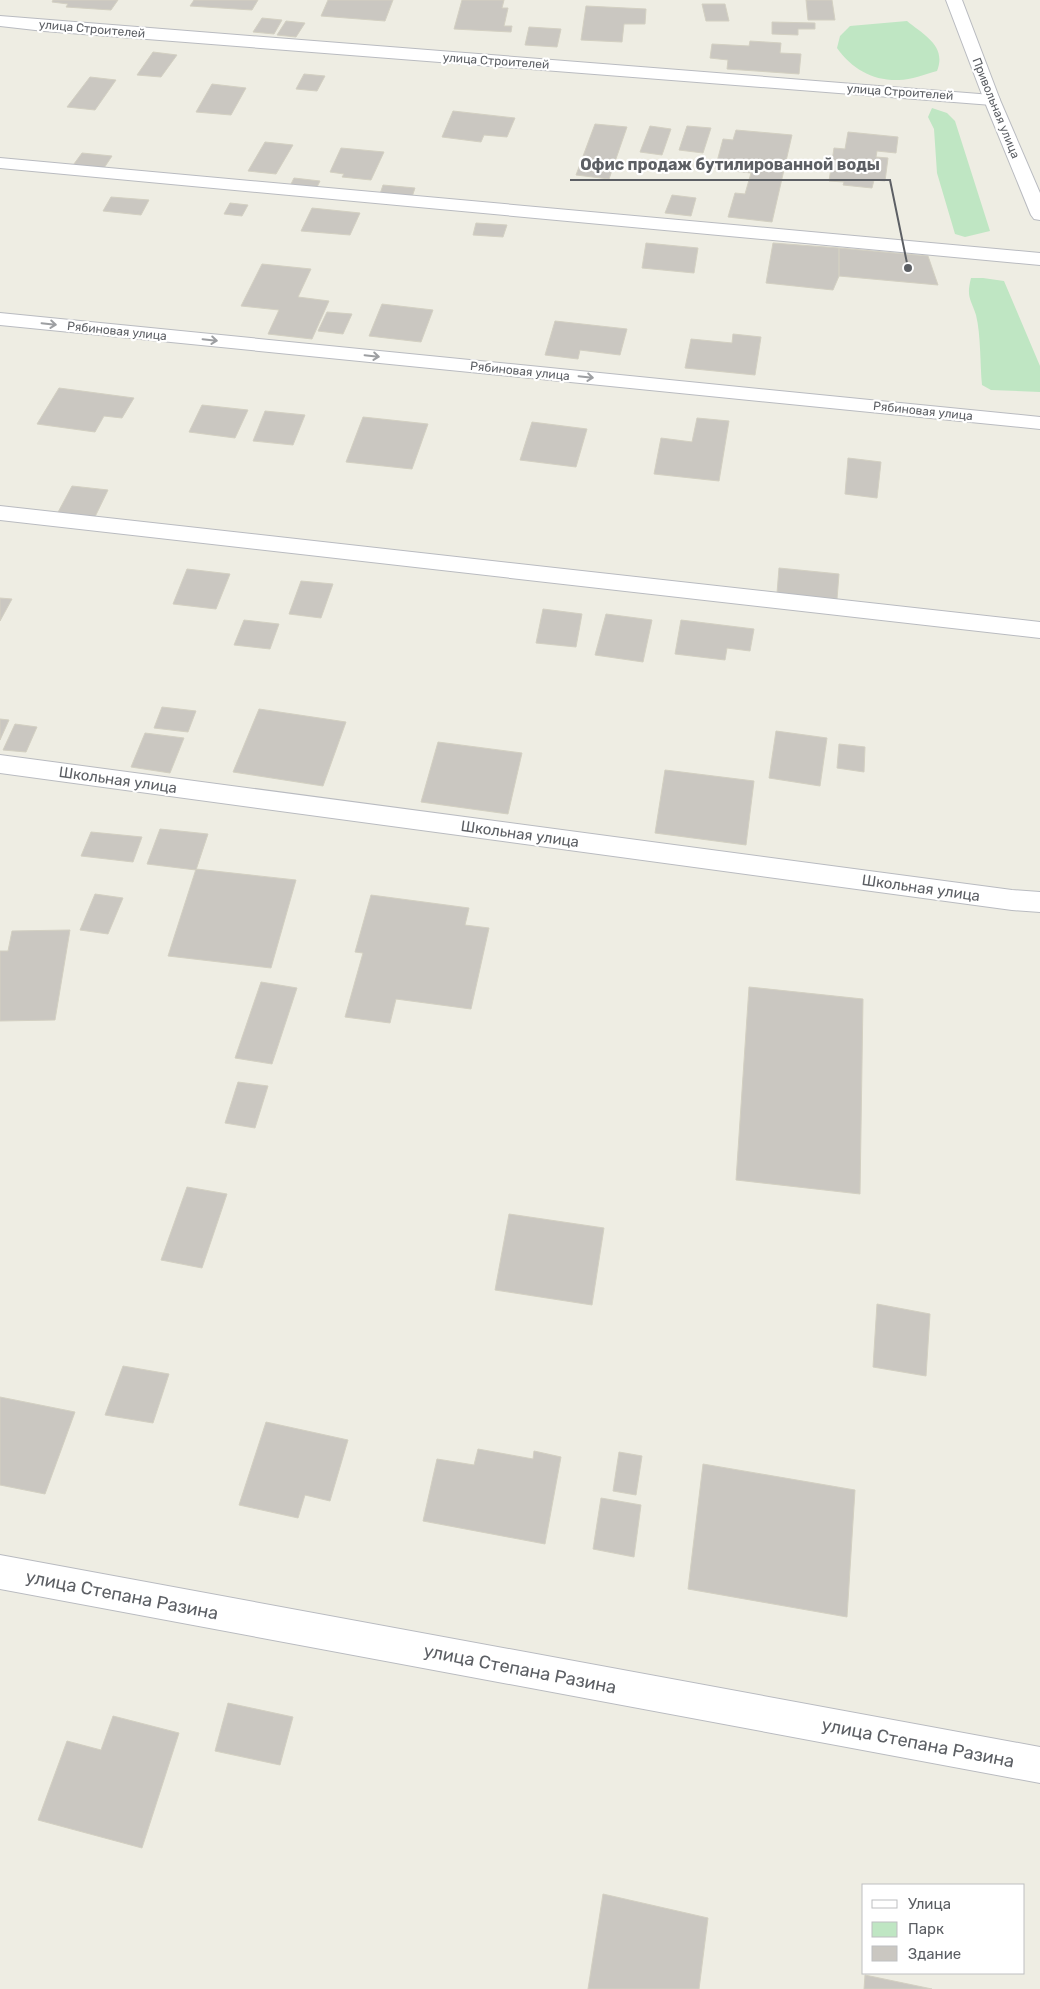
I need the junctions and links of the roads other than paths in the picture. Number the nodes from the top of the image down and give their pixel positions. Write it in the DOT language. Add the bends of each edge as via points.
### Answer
graph roads {
  1 [pos="954,0"];
  2 [pos="0,21"];
  3 [pos="992,100"];
  4 [pos="0,163"];
  5 [pos="1040,215"];
  6 [pos="1040,258"];
  7 [pos="0,319"];
  8 [pos="1040,423"];
  9 [pos="0,513"];
  10 [pos="1040,630"];
  11 [pos="0,764"];
  12 [pos="1040,902"];
  13 [pos="0,1572"];
  14 [pos="1040,1765"];
  1 -- 3 [label="street, Привольная улица"];
  2 -- 3 [label="street, улица Строителей"];
  3 -- 5 [label="street, Привольная улица"];
  4 -- 6 [label="street"];
  7 -- 8 [label="street, Рябиновая улица, one-way"];
  9 -- 10 [label="street"];
  11 -- 12 [label="street, Школьная улица"];
  13 -- 14 [label="street, улица Степана Разина"];
}
